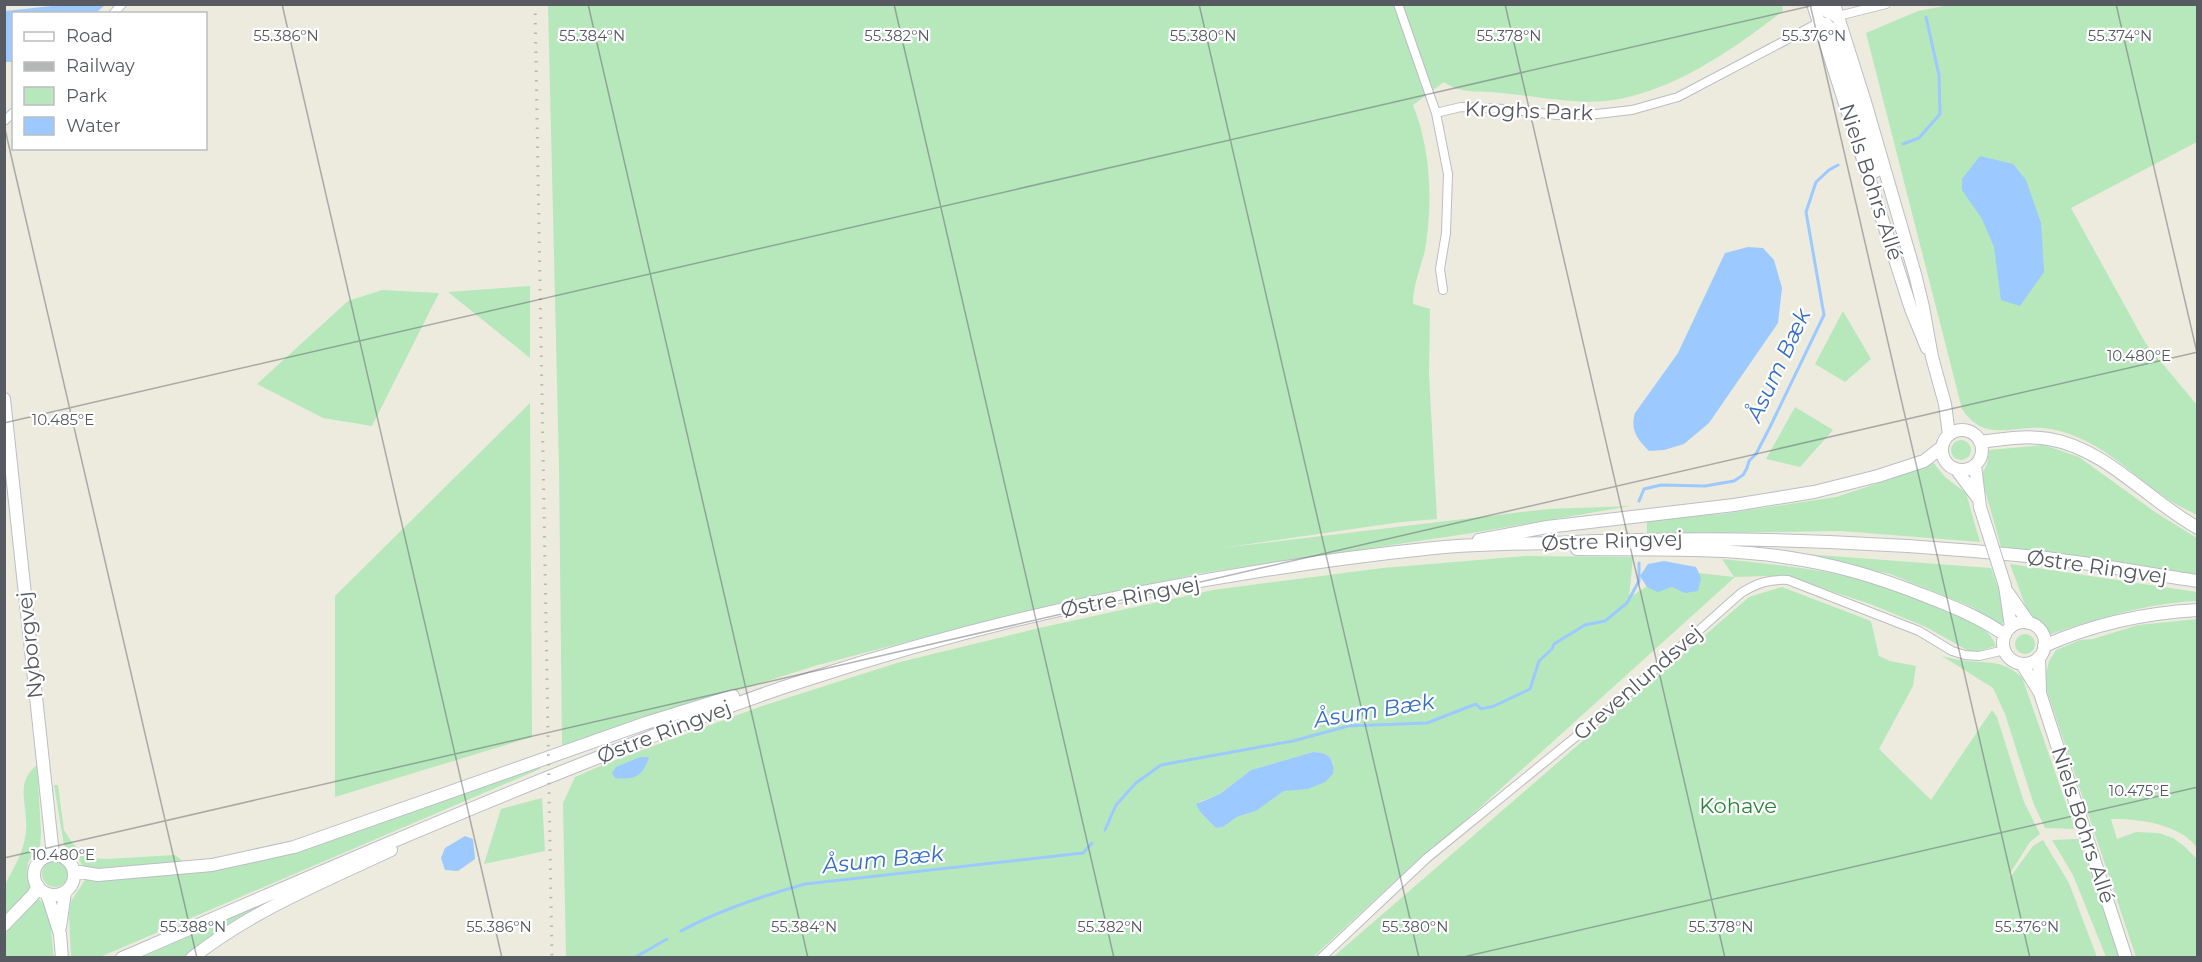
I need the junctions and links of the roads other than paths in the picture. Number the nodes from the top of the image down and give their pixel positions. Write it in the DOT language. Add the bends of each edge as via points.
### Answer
graph roads {
  1 [pos="1398,4"];
  2 [pos="1813,4"];
  3 [pos="1822,4"];
  4 [pos="1886,4"];
  5 [pos="1836,10"];
  6 [pos="1818,23"];
  7 [pos="1436,113"];
  8 [pos="1443,290"];
  9 [pos="1923,307"];
  10 [pos="1932,357"];
  11 [pos="4,399"];
  12 [pos="1945,404"];
  13 [pos="1965,430"];
  14 [pos="1949,435"];
  15 [pos="1980,442"];
  16 [pos="1942,447"];
  17 [pos="1975,465"];
  18 [pos="1956,469"];
  19 [pos="1979,502"];
  20 [pos="2198,528"];
  21 [pos="1531,544"];
  22 [pos="1438,548"];
  23 [pos="2198,581"];
  24 [pos="2006,589"];
  25 [pos="2198,610"];
  26 [pos="2029,623"];
  27 [pos="2008,631"];
  28 [pos="2005,650"];
  29 [pos="2042,652"];
  30 [pos="2022,664"];
  31 [pos="816,677"];
  32 [pos="2040,693"];
  33 [pos="464,810"];
  34 [pos="53,855"];
  35 [pos="74,871"];
  36 [pos="43,890"];
  37 [pos="65,892"];
  38 [pos="4,925"];
  39 [pos="60,934"];
  40 [pos="62,957"];
  41 [pos="122,957"];
  42 [pos="192,957"];
  43 [pos="1321,957"];
  44 [pos="2126,957"];
  1 -- 7 [label="street, Kroghs Park"];
  2 -- 6 [label="main road, Niels Bohrs Allé"];
  3 -- 5 [label="main road" via="1828,12"];
  4 -- 5 [label="street, Kroghs Park"];
  5 -- 6 [label="street, Kroghs Park"];
  5 -- 9 [label="main road, Niels Bohrs Allé"];
  6 -- 7 [label="street, Kroghs Park" via="1678,97 1632,110 1557,115 1461,107"];
  6 -- 9 [label="main road" via="1826,24 1835,34"];
  6 -- 10 [label="main road, Niels Bohrs Allé" via="1911,309"];
  7 -- 8 [label="street, Kroghs Park" via="1448,174 1440,269"];
  9 -- 10 [label="main road, Niels Bohrs Allé"];
  10 -- 12 [label="main road, Niels Bohrs Allé"];
  11 -- 34 [label="main road, Nyborgvej"];
  12 -- 13 [label="main road, Niels Bohrs Allé"];
  12 -- 14 [label="main road, Niels Bohrs Allé"];
  13 -- 14 [label="main road"];
  13 -- 15 [label="main road"];
  14 -- 16 [label="main road"];
  15 -- 17 [label="main road" via="1981,454"];
  15 -- 20 [label="main road" via="2013,437 2048,439 2074,446 2104,462"];
  16 -- 18 [label="main road" via="1945,460"];
  16 -- 22 [label="main road" via="1924,461 1814,492 1547,526"];
  17 -- 18 [label="main road"];
  17 -- 19 [label="main road"];
  18 -- 19 [label="main road"];
  19 -- 24 [label="main road, bridge"];
  21 -- 22 [label="main road, Østre Ringvej"];
  21 -- 23 [label="main road, Østre Ringvej" via="1628,539 1853,542 2040,558"];
  21 -- 27 [label="main road" via="1566,549 1755,554 1822,564 1886,581"];
  22 -- 31 [label="main road, Østre Ringvej" via="1142,592 1024,618"];
  24 -- 26 [label="main road"];
  24 -- 27 [label="main road"];
  25 -- 29 [label="main road" via="2114,621 2066,636"];
  26 -- 27 [label="main road"];
  26 -- 29 [label="main road" via="2041,632"];
  27 -- 28 [label="main road"];
  28 -- 30 [label="main road" via="2011,660"];
  28 -- 43 [label="street, Grevenlundsvej" via="1992,655 1965,655 1919,631 1788,580 1758,583 1741,593 1616,704 1427,858"];
  29 -- 30 [label="main road" via="2031,663"];
  29 -- 32 [label="main road, Niels Bohrs Allé"];
  30 -- 32 [label="main road, Niels Bohrs Allé"];
  31 -- 33 [label="main road, Østre Ringvej" via="728,706"];
  31 -- 35 [label="main road" via="646,723 294,847 212,865 98,875"];
  32 -- 44 [label="main road, Niels Bohrs Allé"];
  33 -- 41 [label="main road, Østre Ringvej"];
  33 -- 42 [label="main road" via="408,843 282,902"];
  34 -- 35 [label="main road" via="65,859"];
  34 -- 36 [label="main road" via="35,870 35,879"];
  35 -- 37 [label="main road" via="73,882"];
  36 -- 37 [label="main road" via="53,895"];
  36 -- 38 [label="main road"];
  36 -- 39 [label="main road"];
  37 -- 39 [label="main road"];
  39 -- 40 [label="main road"];
}
